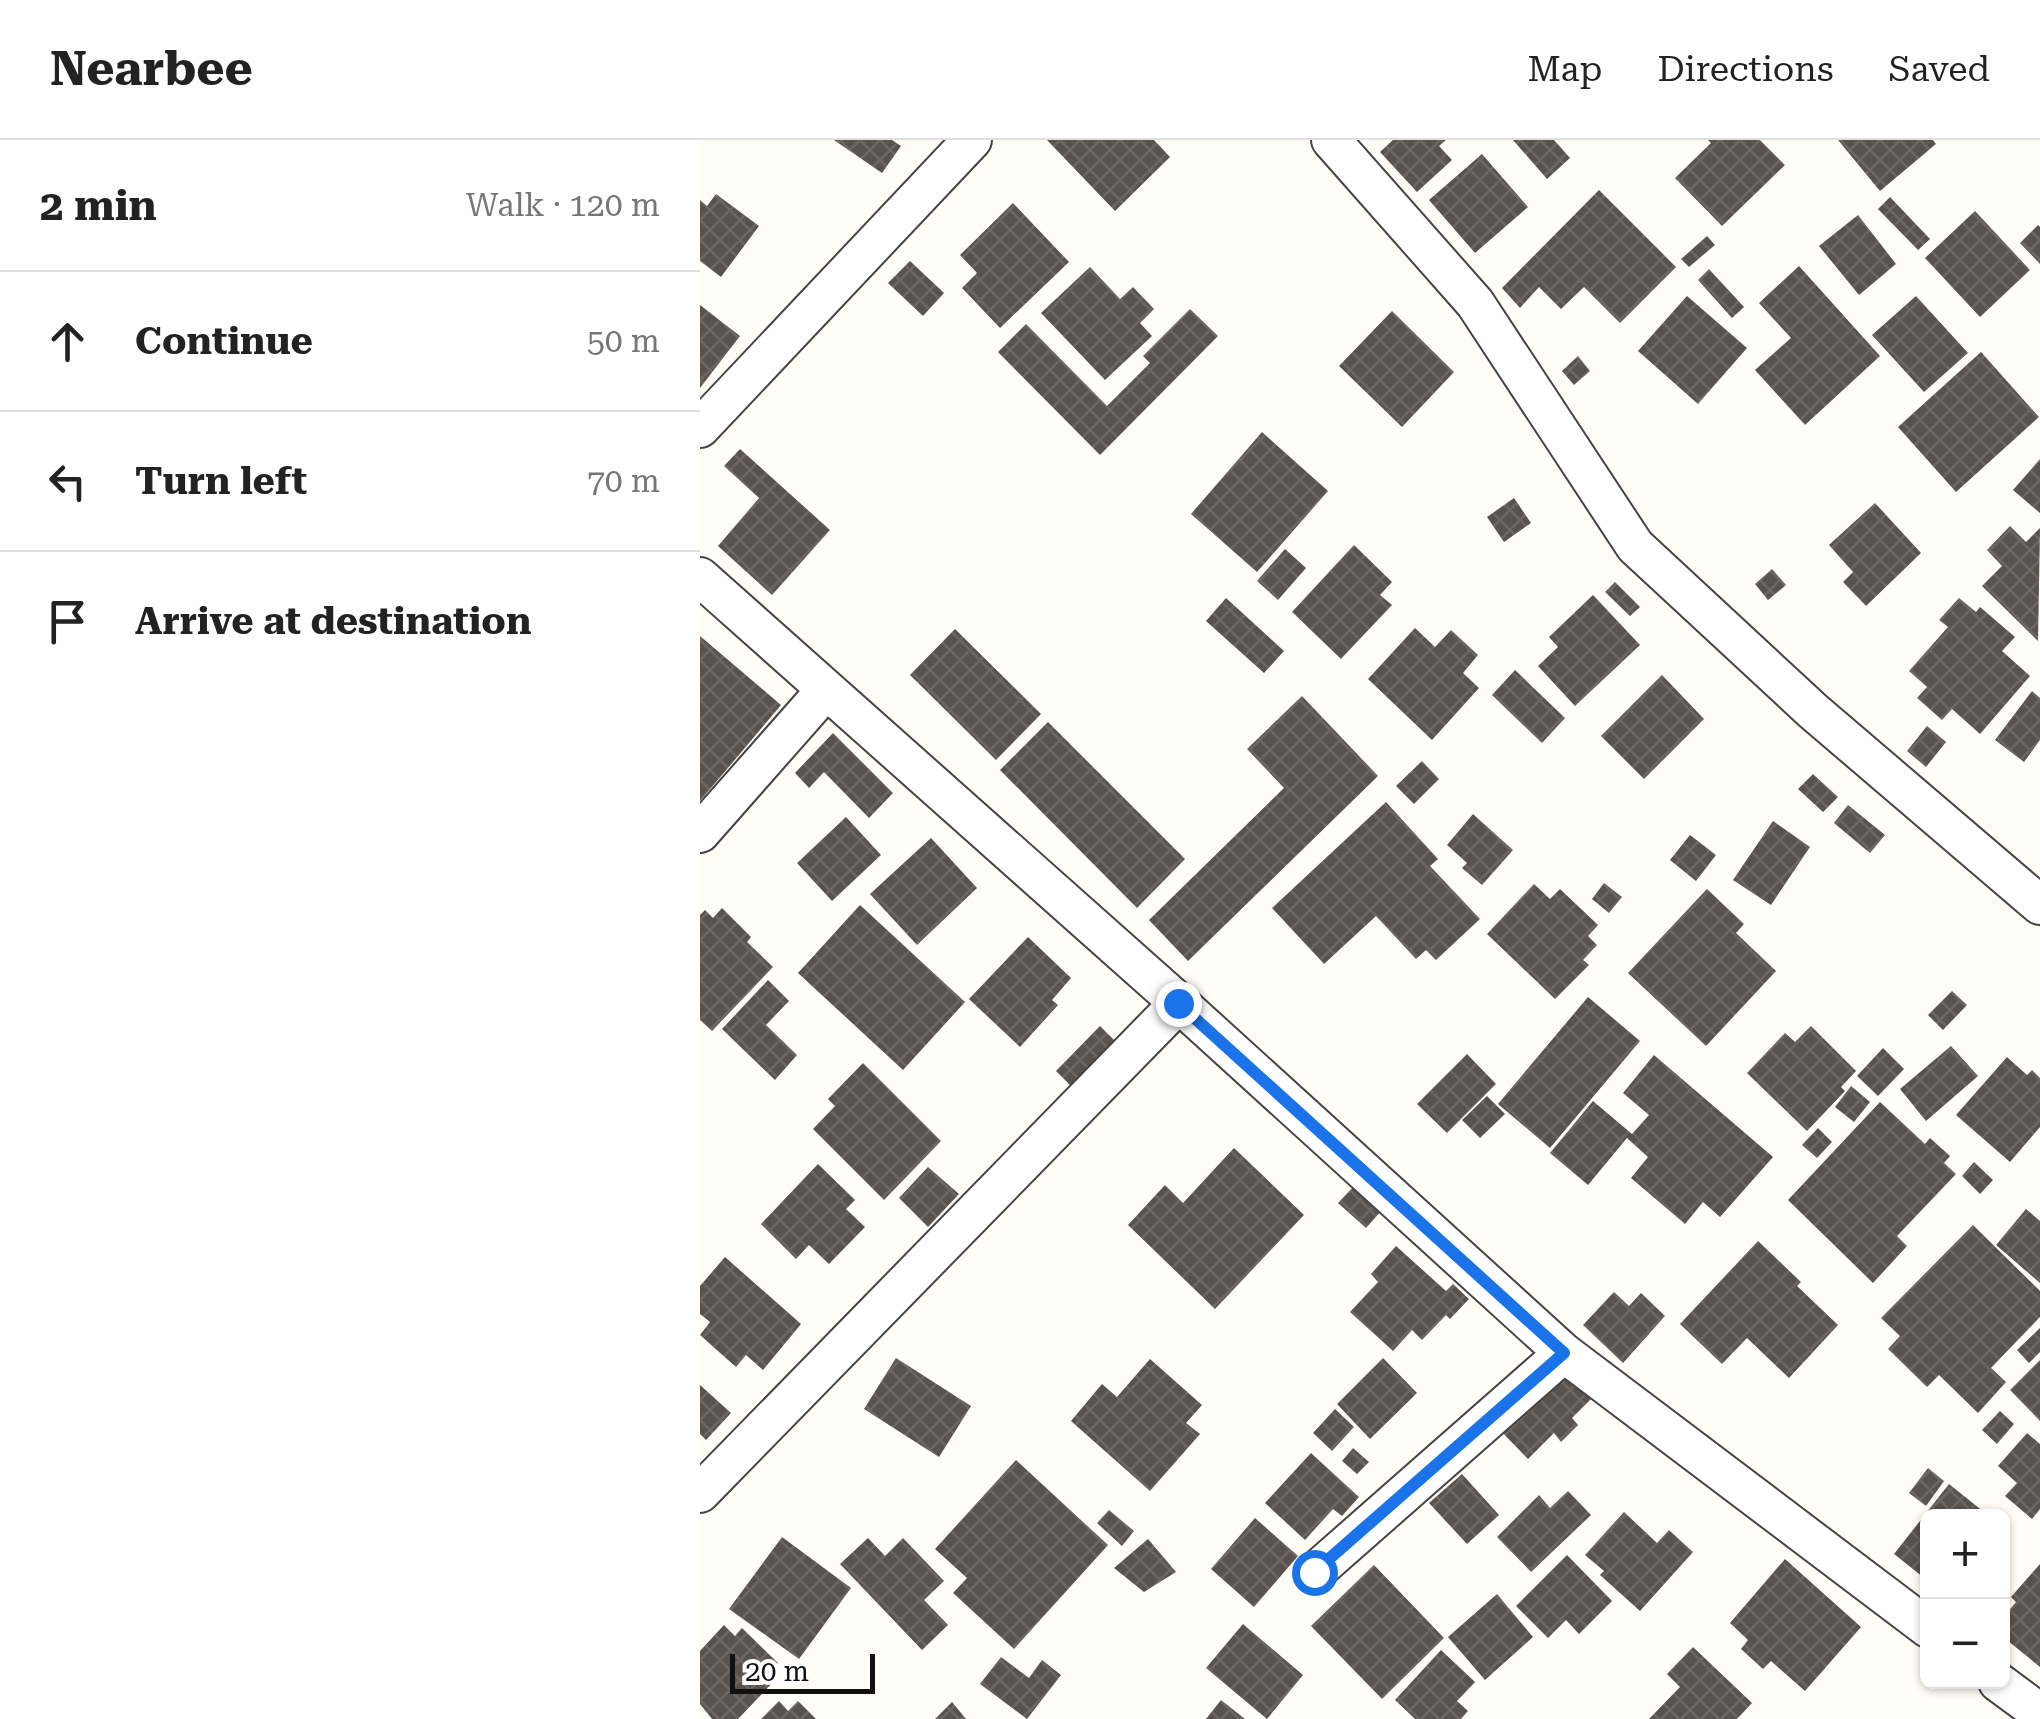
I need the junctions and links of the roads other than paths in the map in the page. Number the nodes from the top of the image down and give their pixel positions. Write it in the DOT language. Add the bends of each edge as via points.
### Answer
graph roads {
  1 [pos="972,140"];
  2 [pos="1331,140"];
  3 [pos="700,428"];
  4 [pos="700,577"];
  5 [pos="826,690"];
  6 [pos="700,833"];
  7 [pos="2040,904"];
  8 [pos="1178,1003"];
  9 [pos="1564,1353"];
  10 [pos="700,1493"];
  11 [pos="1314,1572"];
  12 [pos="1920,1622"];
  13 [pos="2007,1689"];
  14 [pos="2040,1713"];
  1 -- 3 [label="street"];
  2 -- 7 [label="street" via="1475,304 1635,546 1813,711"];
  4 -- 5 [label="street"];
  5 -- 6 [label="street"];
  5 -- 8 [label="street"];
  8 -- 9 [label="street"];
  8 -- 10 [label="street"];
  9 -- 11 [label="street"];
  9 -- 12 [label="street"];
  13 -- 14 [label="street"];
}
